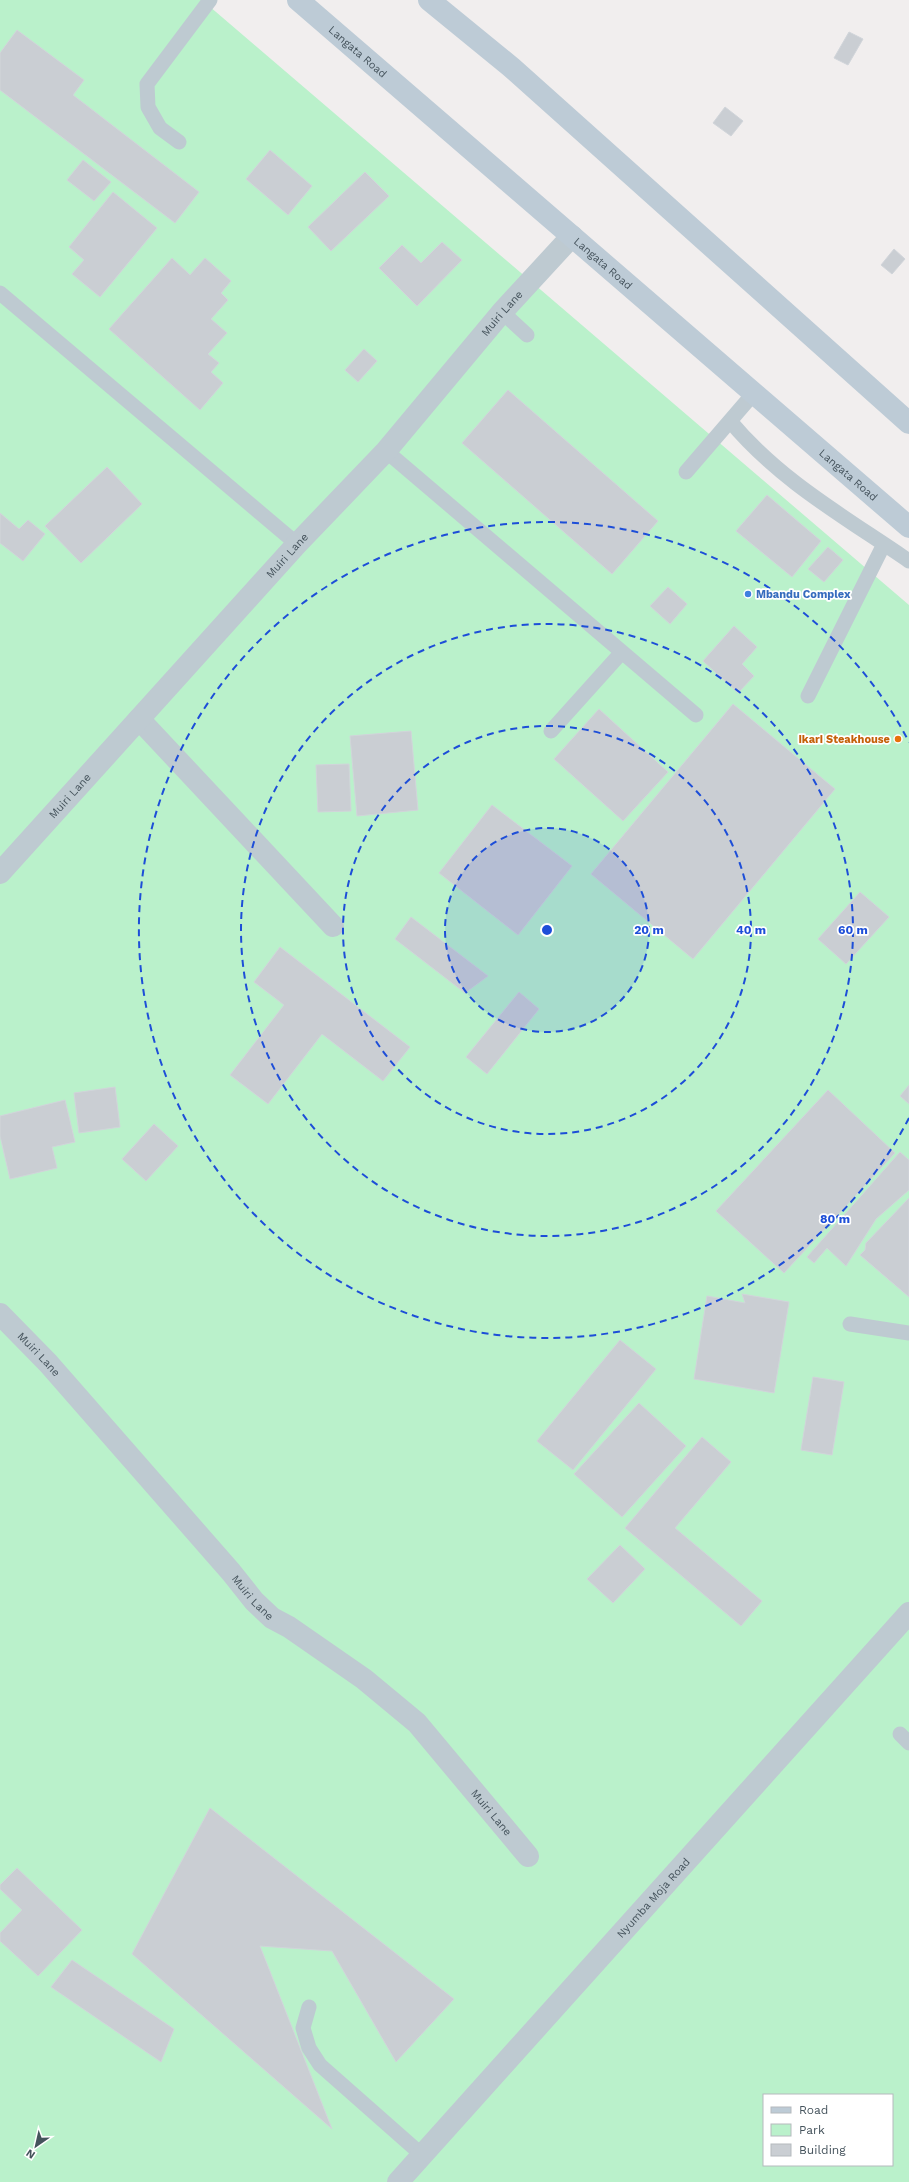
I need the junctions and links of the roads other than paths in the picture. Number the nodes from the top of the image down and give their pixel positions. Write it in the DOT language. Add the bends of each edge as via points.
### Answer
graph roads {
  1 [pos="210,0"];
  2 [pos="298,0"];
  3 [pos="429,0"];
  4 [pos="179,142"];
  5 [pos="572,236"];
  6 [pos="0,293"];
  7 [pos="502,312"];
  8 [pos="527,334"];
  9 [pos="754,393"];
  10 [pos="730,421"];
  11 [pos="909,424"];
  12 [pos="386,451"];
  13 [pos="686,472"];
  14 [pos="909,527"];
  15 [pos="297,544"];
  16 [pos="884,544"];
  17 [pos="909,561"];
  18 [pos="622,652"];
  19 [pos="808,696"];
  20 [pos="696,715"];
  21 [pos="139,719"];
  22 [pos="551,731"];
  23 [pos="0,873"];
  24 [pos="333,926"];
  25 [pos="0,1314"];
  26 [pos="850,1324"];
  27 [pos="909,1333"];
  28 [pos="909,1613"];
  29 [pos="528,1856"];
  30 [pos="309,2007"];
  31 [pos="422,2155"];
  32 [pos="398,2182"];
  1 -- 4 [label="lane" via="147,84 148,107 160,128"];
  2 -- 5 [label="main road, Langata Road"];
  3 -- 11 [label="main road" via="511,67"];
  5 -- 7 [label="street, Muiri Lane"];
  5 -- 9 [label="main road, Langata Road"];
  6 -- 15 [label="lane"];
  7 -- 8 [label="lane"];
  7 -- 12 [label="street, Muiri Lane"];
  9 -- 10 [label="lane"];
  9 -- 14 [label="main road, Langata Road"];
  10 -- 13 [label="lane"];
  10 -- 16 [label="lane" via="772,466 810,495"];
  12 -- 15 [label="street, Muiri Lane"];
  12 -- 18 [label="lane"];
  15 -- 21 [label="street, Muiri Lane"];
  16 -- 17 [label="lane"];
  16 -- 19 [label="lane"];
  18 -- 20 [label="lane"];
  18 -- 22 [label="lane"];
  21 -- 23 [label="street, Muiri Lane"];
  21 -- 24 [label="street"];
  25 -- 29 [label="street, Muiri Lane" via="48,1363 254,1601 272,1618 364,1679 417,1723"];
  26 -- 27 [label="lane"];
  28 -- 31 [label="street, Nyumba Moja Road"];
  30 -- 31 [label="lane" via="303,2028 309,2048 320,2066"];
  31 -- 32 [label="street, Nyumba Moja Road"];
}
